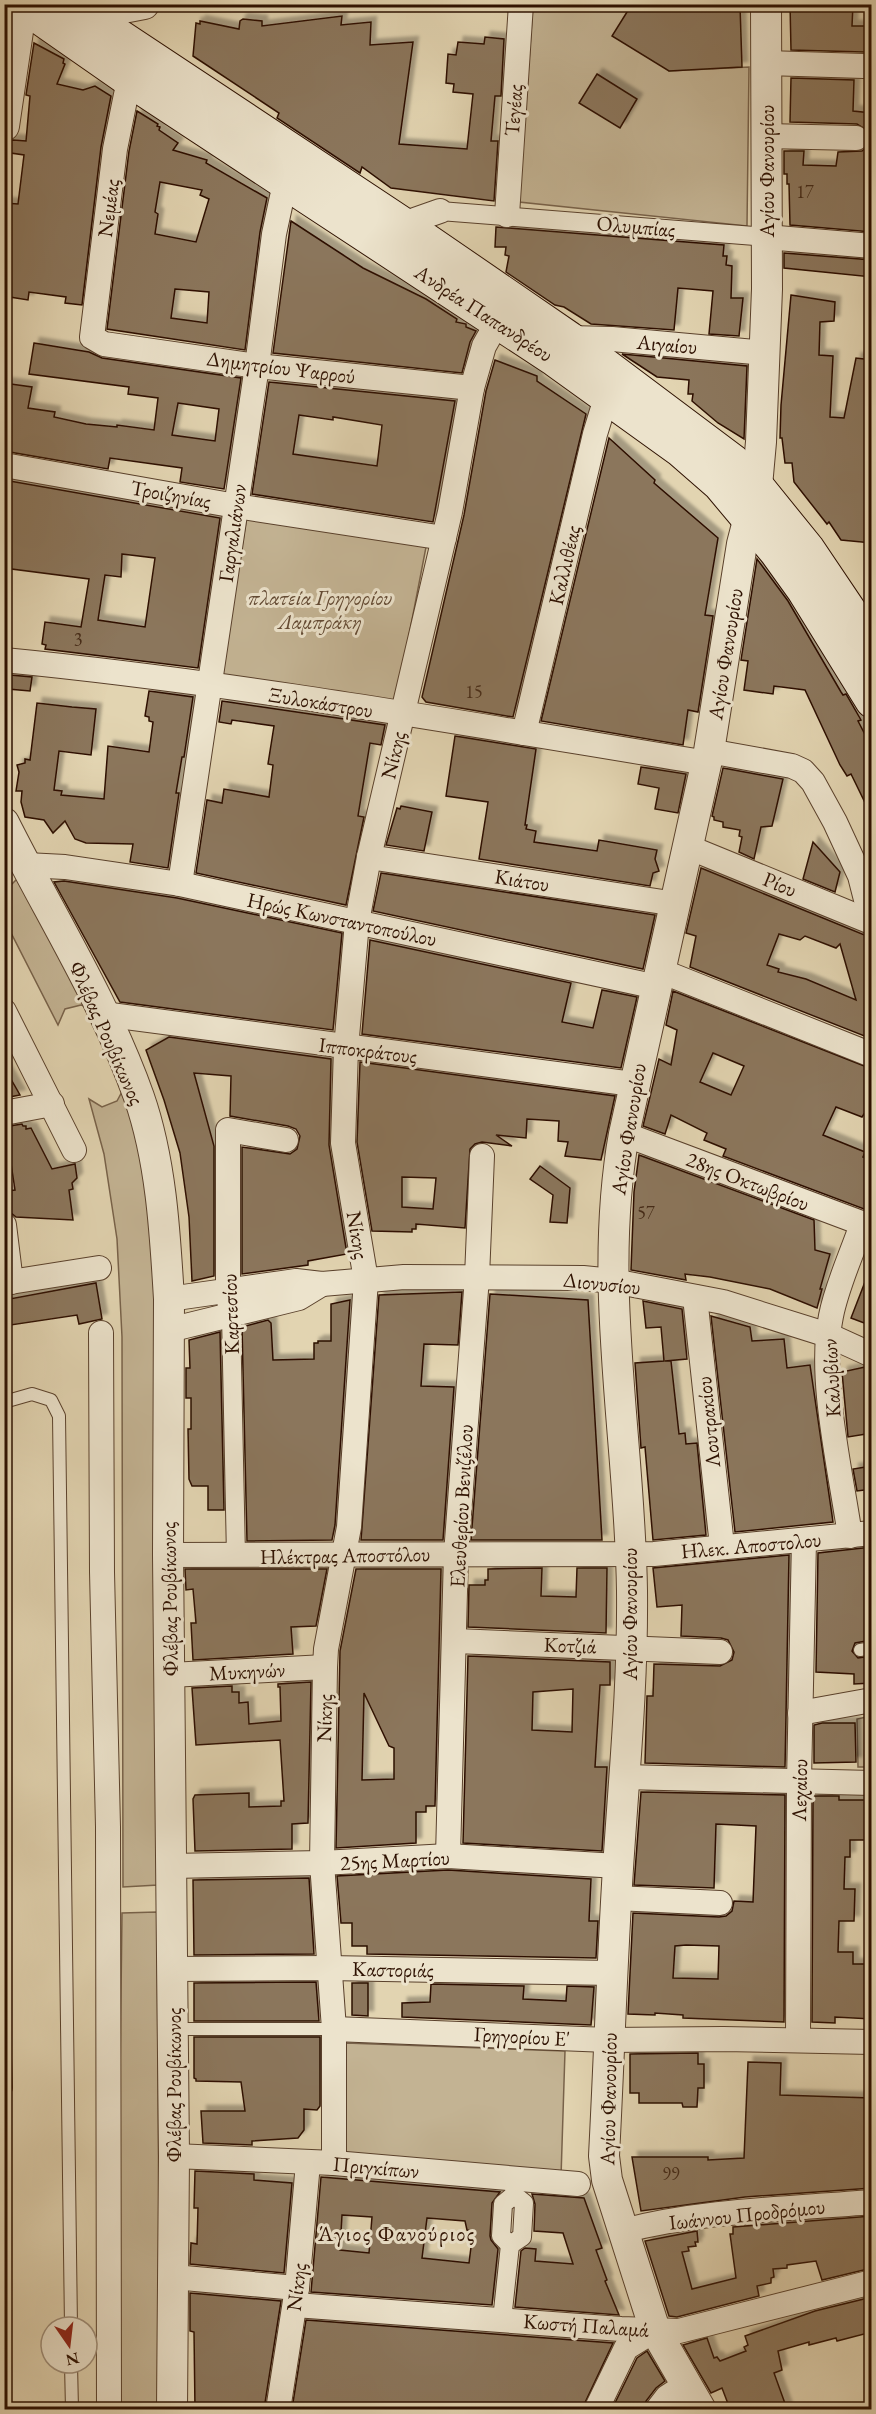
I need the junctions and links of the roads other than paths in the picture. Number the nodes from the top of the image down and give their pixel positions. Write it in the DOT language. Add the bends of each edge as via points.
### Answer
graph roads {
  1 [pos="521,4"];
  2 [pos="766,4"];
  3 [pos="22,5"];
  4 [pos="136,5"];
  5 [pos="82,12"];
  6 [pos="766,63"];
  7 [pos="864,66"];
  8 [pos="129,80"];
  9 [pos="4,126"];
  10 [pos="766,136"];
  11 [pos="856,138"];
  12 [pos="285,183"];
  13 [pos="441,211"];
  14 [pos="507,215"];
  15 [pos="403,224"];
  16 [pos="766,237"];
  17 [pos="872,246"];
  18 [pos="497,323"];
  19 [pos="92,337"];
  20 [pos="569,338"];
  21 [pos="765,353"];
  22 [pos="257,366"];
  23 [pos="472,388"];
  24 [pos="606,398"];
  25 [pos="4,465"];
  26 [pos="757,486"];
  27 [pos="236,506"];
  28 [pos="749,518"];
  29 [pos="444,538"];
  30 [pos="862,609"];
  31 [pos="872,645"];
  32 [pos="4,660"];
  33 [pos="210,685"];
  34 [pos="872,701"];
  35 [pos="403,714"];
  36 [pos="524,733"];
  37 [pos="708,757"];
  38 [pos="4,823"];
  39 [pos="688,847"];
  40 [pos="369,857"];
  41 [pos="26,866"];
  42 [pos="180,884"];
  43 [pos="676,904"];
  44 [pos="357,922"];
  45 [pos="871,922"];
  46 [pos="659,979"];
  47 [pos="4,1011"];
  48 [pos="103,1014"];
  49 [pos="346,1048"];
  50 [pos="872,1055"];
  51 [pos="633,1084"];
  52 [pos="52,1104"];
  53 [pos="4,1113"];
  54 [pos="624,1134"];
  55 [pos="286,1140"];
  56 [pos="74,1150"];
  57 [pos="482,1156"];
  58 [pos="4,1225"];
  59 [pos="867,1226"];
  60 [pos="99,1268"];
  61 [pos="477,1276"];
  62 [pos="366,1280"];
  63 [pos="613,1281"];
  64 [pos="8,1283"];
  65 [pos="322,1284"];
  66 [pos="228,1290"];
  67 [pos="695,1297"];
  68 [pos="169,1299"];
  69 [pos="231,1315"];
  70 [pos="169,1330"];
  71 [pos="101,1333"];
  72 [pos="828,1335"];
  73 [pos="872,1355"];
  74 [pos="4,1402"];
  75 [pos="861,1534"];
  76 [pos="804,1540"];
  77 [pos="722,1546"];
  78 [pos="456,1554"];
  79 [pos="631,1554"];
  80 [pos="168,1555"];
  81 [pos="344,1555"];
  82 [pos="236,1557"];
  83 [pos="455,1641"];
  84 [pos="630,1646"];
  85 [pos="720,1652"];
  86 [pos="325,1667"];
  87 [pos="170,1675"];
  88 [pos="872,1700"];
  89 [pos="800,1713"];
  90 [pos="624,1777"];
  91 [pos="799,1782"];
  92 [pos="872,1782"];
  93 [pos="448,1856"];
  94 [pos="322,1863"];
  95 [pos="172,1866"];
  96 [pos="618,1866"];
  97 [pos="616,1898"];
  98 [pos="720,1903"];
  99 [pos="328,1968"];
  100 [pos="173,1969"];
  101 [pos="613,1973"];
  102 [pos="4,2028"];
  103 [pos="173,2029"];
  104 [pos="334,2029"];
  105 [pos="608,2040"];
  106 [pos="798,2040"];
  107 [pos="872,2042"];
  108 [pos="6,2088"];
  109 [pos="174,2156"];
  110 [pos="308,2163"];
  111 [pos="334,2163"];
  112 [pos="578,2184"];
  113 [pos="515,2187"];
  114 [pos="872,2202"];
  115 [pos="623,2231"];
  116 [pos="173,2277"];
  117 [pos="872,2283"];
  118 [pos="296,2296"];
  119 [pos="71,2315"];
  120 [pos="502,2320"];
  121 [pos="656,2330"];
  122 [pos="71,2375"];
  123 [pos="694,2397"];
  124 [pos="72,2409"];
  125 [pos="109,2409"];
  126 [pos="172,2409"];
  127 [pos="278,2409"];
  128 [pos="596,2409"];
  129 [pos="657,2409"];
  1 -- 14 [label="street, Τεγέας"];
  2 -- 6 [label="street, Αγίου Φανουρίου"];
  3 -- 8 [label="main road, Ανδρέα Παπανδρέου"];
  3 -- 9 [label="street"];
  4 -- 5 [label="street"];
  5 -- 15 [label="main road, Ανδρέα Παπανδρέου"];
  6 -- 7 [label="street"];
  6 -- 10 [label="street, Αγίου Φανουρίου"];
  8 -- 12 [label="main road, Ανδρέα Παπανδρέου"];
  8 -- 19 [label="street, Νεμέας" via="116,149"];
  10 -- 11 [label="street"];
  10 -- 16 [label="street, Αγίου Φανουρίου"];
  12 -- 18 [label="main road, Ανδρέα Παπανδρέου"];
  12 -- 22 [label="street, Γαργαλιάνων" via="274,234"];
  13 -- 14 [label="street, Ολυμπίας"];
  13 -- 15 [label="street, Ολυμπίας"];
  14 -- 16 [label="street, Ολυμπίας"];
  15 -- 20 [label="main road, Ανδρέα Παπανδρέου"];
  16 -- 17 [label="street, Ολυμπίας"];
  16 -- 21 [label="street, Αγίου Φανουρίου"];
  18 -- 23 [label="street, Νίκης" via="484,346"];
  18 -- 24 [label="main road, Ανδρέα Παπανδρέου"];
  19 -- 22 [label="street, Δημητρίου Ψαρρού" via="104,344"];
  20 -- 21 [label="street, Αιγαίου"];
  20 -- 26 [label="main road, Ανδρέα Παπανδρέου" via="716,448"];
  21 -- 26 [label="street, Αγίου Φανουρίου"];
  22 -- 23 [label="street, Δημητρίου Ψαρρού"];
  22 -- 27 [label="street, Γαργαλιάνων"];
  23 -- 29 [label="street, Νίκης"];
  24 -- 28 [label="main road, Ανδρέα Παπανδρέου" via="680,450 719,483"];
  24 -- 36 [label="street, Καλλιθέας"];
  25 -- 27 [label="street, Τροιζηνίας"];
  26 -- 28 [label="street, Αγίου Φανουρίου"];
  26 -- 30 [label="main road, Ανδρέα Παπανδρέου"];
  27 -- 29 [label="street, Τροιζηνίας"];
  27 -- 33 [label="street, Γαργαλιάνων"];
  28 -- 34 [label="main road, Ανδρέα Παπανδρέου" via="804,591"];
  28 -- 37 [label="street, Αγίου Φανουρίου"];
  29 -- 35 [label="street, Νίκης"];
  30 -- 31 [label="main road, Ανδρέα Παπανδρέου"];
  32 -- 33 [label="street, Ξυλοκάστρου"];
  33 -- 35 [label="street, Ξυλοκάστρου"];
  33 -- 42 [label="street, Γαργαλιάνων"];
  35 -- 36 [label="street, Ξυλοκάστρου"];
  35 -- 40 [label="street, Νίκης"];
  36 -- 37 [label="street, Ξυλοκάστρου"];
  37 -- 39 [label="street, Αγίου Φανουρίου"];
  37 -- 45 [label="street, Ξυλοκάστρου" via="792,766 803,771 835,822 860,876"];
  38 -- 41 [label="street, Φλέβας Ρουβίκωνος"];
  39 -- 43 [label="street, Αγίου Φανουρίου"];
  39 -- 45 [label="street, Ρίου"];
  40 -- 43 [label="street, Κιάτου"];
  40 -- 44 [label="street, Νίκης"];
  41 -- 42 [label="street, Ηρώς Κωνσταντοπούλου" via="65,867"];
  41 -- 48 [label="street, Φλέβας Ρουβίκωνος"];
  42 -- 44 [label="street, Ηρώς Κωνσταντοπούλου"];
  43 -- 46 [label="street, Αγίου Φανουρίου"];
  44 -- 46 [label="street, Ηρώς Κωνσταντοπούλου"];
  44 -- 49 [label="street, Νίκης"];
  46 -- 50 [label="street, Ηρώς Κωνσταντοπούλου"];
  46 -- 51 [label="street, Αγίου Φανουρίου"];
  47 -- 52 [label="street"];
  48 -- 49 [label="street, Ιπποκράτους"];
  48 -- 68 [label="street, Φλέβας Ρουβίκωνος" via="139,1097 152,1153"];
  49 -- 51 [label="street, Ιπποκράτους"];
  49 -- 62 [label="street, Νίκης" via="343,1143"];
  51 -- 54 [label="street, Αγίου Φανουρίου"];
  52 -- 53 [label="street"];
  52 -- 56 [label="street"];
  54 -- 59 [label="street, 28ης Οκτωβρίου"];
  54 -- 63 [label="street, Αγίου Φανουρίου" via="618,1168"];
  55 -- 66 [label="street, Καρτεσίου" via="228,1130"];
  57 -- 61 [label="street, Ελευθερίου Βενιζέλου"];
  58 -- 64 [label="street"];
  59 -- 72 [label="street, Καλυβίων" via="831,1315"];
  60 -- 64 [label="street"];
  61 -- 62 [label="street, Διονυσίου"];
  61 -- 63 [label="street, Διονυσίου"];
  61 -- 78 [label="street, Ελευθερίου Βενιζέλου"];
  62 -- 65 [label="street, Διονυσίου"];
  62 -- 81 [label="street, Νίκης"];
  63 -- 67 [label="street, Διονυσίου"];
  63 -- 79 [label="street, Αγίου Φανουρίου"];
  65 -- 66 [label="street, Διονυσίου" via="296,1281"];
  65 -- 69 [label="street, Διονυσίου" via="300,1298"];
  66 -- 68 [label="street, Διονυσίου"];
  66 -- 69 [label="street, Καρτεσίου"];
  67 -- 72 [label="street, Διονυσίου"];
  67 -- 77 [label="street, Λουτρακίου"];
  68 -- 70 [label="street, Φλέβας Ρουβίκωνος"];
  69 -- 70 [label="street, Διονυσίου"];
  69 -- 82 [label="street, Καρτεσίου"];
  70 -- 80 [label="street, Φλέβας Ρουβίκωνος"];
  71 -- 125 [label="street" via="108,1827"];
  72 -- 73 [label="street, Διονυσίου"];
  72 -- 75 [label="street, Καλυβίων" via="829,1388"];
  74 -- 119 [label="lane" via="32,1394 51,1400 59,1416"];
  75 -- 76 [label="street, Ηλεκ. Αποστολου"];
  76 -- 77 [label="street, Ηλεκ. Αποστολου"];
  76 -- 89 [label="street, Λεχαίου"];
  77 -- 79 [label="street, Ηλεκ. Αποστολου"];
  78 -- 79 [label="street, Ηλέκτρας Αποστόλου"];
  78 -- 81 [label="street, Ηλέκτρας Αποστόλου"];
  78 -- 83 [label="street, Ελευθερίου Βενιζέλου"];
  79 -- 84 [label="street, Αγίου Φανουρίου"];
  80 -- 82 [label="street, Ηλέκτρας Αποστόλου"];
  80 -- 87 [label="street, Φλέβας Ρουβίκωνος"];
  81 -- 82 [label="street, Ηλέκτρας Αποστόλου"];
  81 -- 86 [label="street, Νίκης"];
  83 -- 84 [label="street, Κοτζιά"];
  83 -- 93 [label="street, Ελευθερίου Βενιζέλου"];
  84 -- 85 [label="street, Κοτζιά"];
  84 -- 90 [label="street, Αγίου Φανουρίου"];
  86 -- 87 [label="street, Μυκηνών"];
  86 -- 94 [label="street, Νίκης"];
  87 -- 95 [label="street, Φλέβας Ρουβίκωνος"];
  88 -- 89 [label="street"];
  89 -- 91 [label="street, Λεχαίου"];
  90 -- 91 [label="street"];
  90 -- 96 [label="street, Αγίου Φανουρίου"];
  91 -- 92 [label="street"];
  91 -- 106 [label="street, Λεχαίου"];
  93 -- 94 [label="street, 25ης Μαρτίου"];
  93 -- 96 [label="street, 25ης Μαρτίου"];
  94 -- 95 [label="street, 25ης Μαρτίου"];
  94 -- 99 [label="street, Νίκης"];
  95 -- 100 [label="street, Φλέβας Ρουβίκωνος"];
  96 -- 97 [label="street, Αγίου Φανουρίου"];
  97 -- 98 [label="street"];
  97 -- 101 [label="street, Αγίου Φανουρίου"];
  99 -- 100 [label="street, Καστοριάς"];
  99 -- 101 [label="street, Καστοριάς"];
  99 -- 104 [label="street, Νίκης"];
  100 -- 103 [label="street, Φλέβας Ρουβίκωνος"];
  101 -- 105 [label="street, Αγίου Φανουρίου"];
  102 -- 108 [label="lane"];
  103 -- 104 [label="lane, Γρηγορίου Ε'"];
  103 -- 109 [label="street, Φλέβας Ρουβίκωνος"];
  104 -- 105 [label="street, Γρηγορίου Ε'"];
  104 -- 111 [label="street, Νίκης"];
  105 -- 106 [label="street, Γρηγορίου Ε'"];
  105 -- 115 [label="street, Αγίου Φανουρίου" via="604,2156"];
  106 -- 107 [label="street, Γρηγορίου Ε'"];
  109 -- 110 [label="street, Πριγκίπων"];
  109 -- 116 [label="street, Φλέβας Ρουβίκωνος"];
  110 -- 111 [label="street, Πριγκίπων"];
  110 -- 118 [label="street, Νίκης"];
  111 -- 113 [label="street, Πριγκίπων"];
  112 -- 113 [label="street, Πριγκίπων"];
  113 -- 120 [label="street" via="524,2203 522,2237 510,2245"];
  114 -- 115 [label="street, Ιωάννου Προδρόμου" via="724,2214"];
  115 -- 121 [label="street, Αγίου Φανουρίου"];
  116 -- 118 [label="street, Κωστή Παλαμά"];
  116 -- 126 [label="street, Φλέβας Ρουβίκωνος"];
  117 -- 121 [label="street, Κωστή Παλαμά" via="679,2331"];
  118 -- 120 [label="street, Κωστή Παλαμά"];
  118 -- 127 [label="street, Νίκης"];
  120 -- 121 [label="street, Κωστή Παλαμά"];
  121 -- 123 [label="street, Αγίου Φανουρίου"];
  121 -- 128 [label="street" via="626,2348"];
  122 -- 124 [label="lane"];
  123 -- 129 [label="street" via="667,2397"];
}
